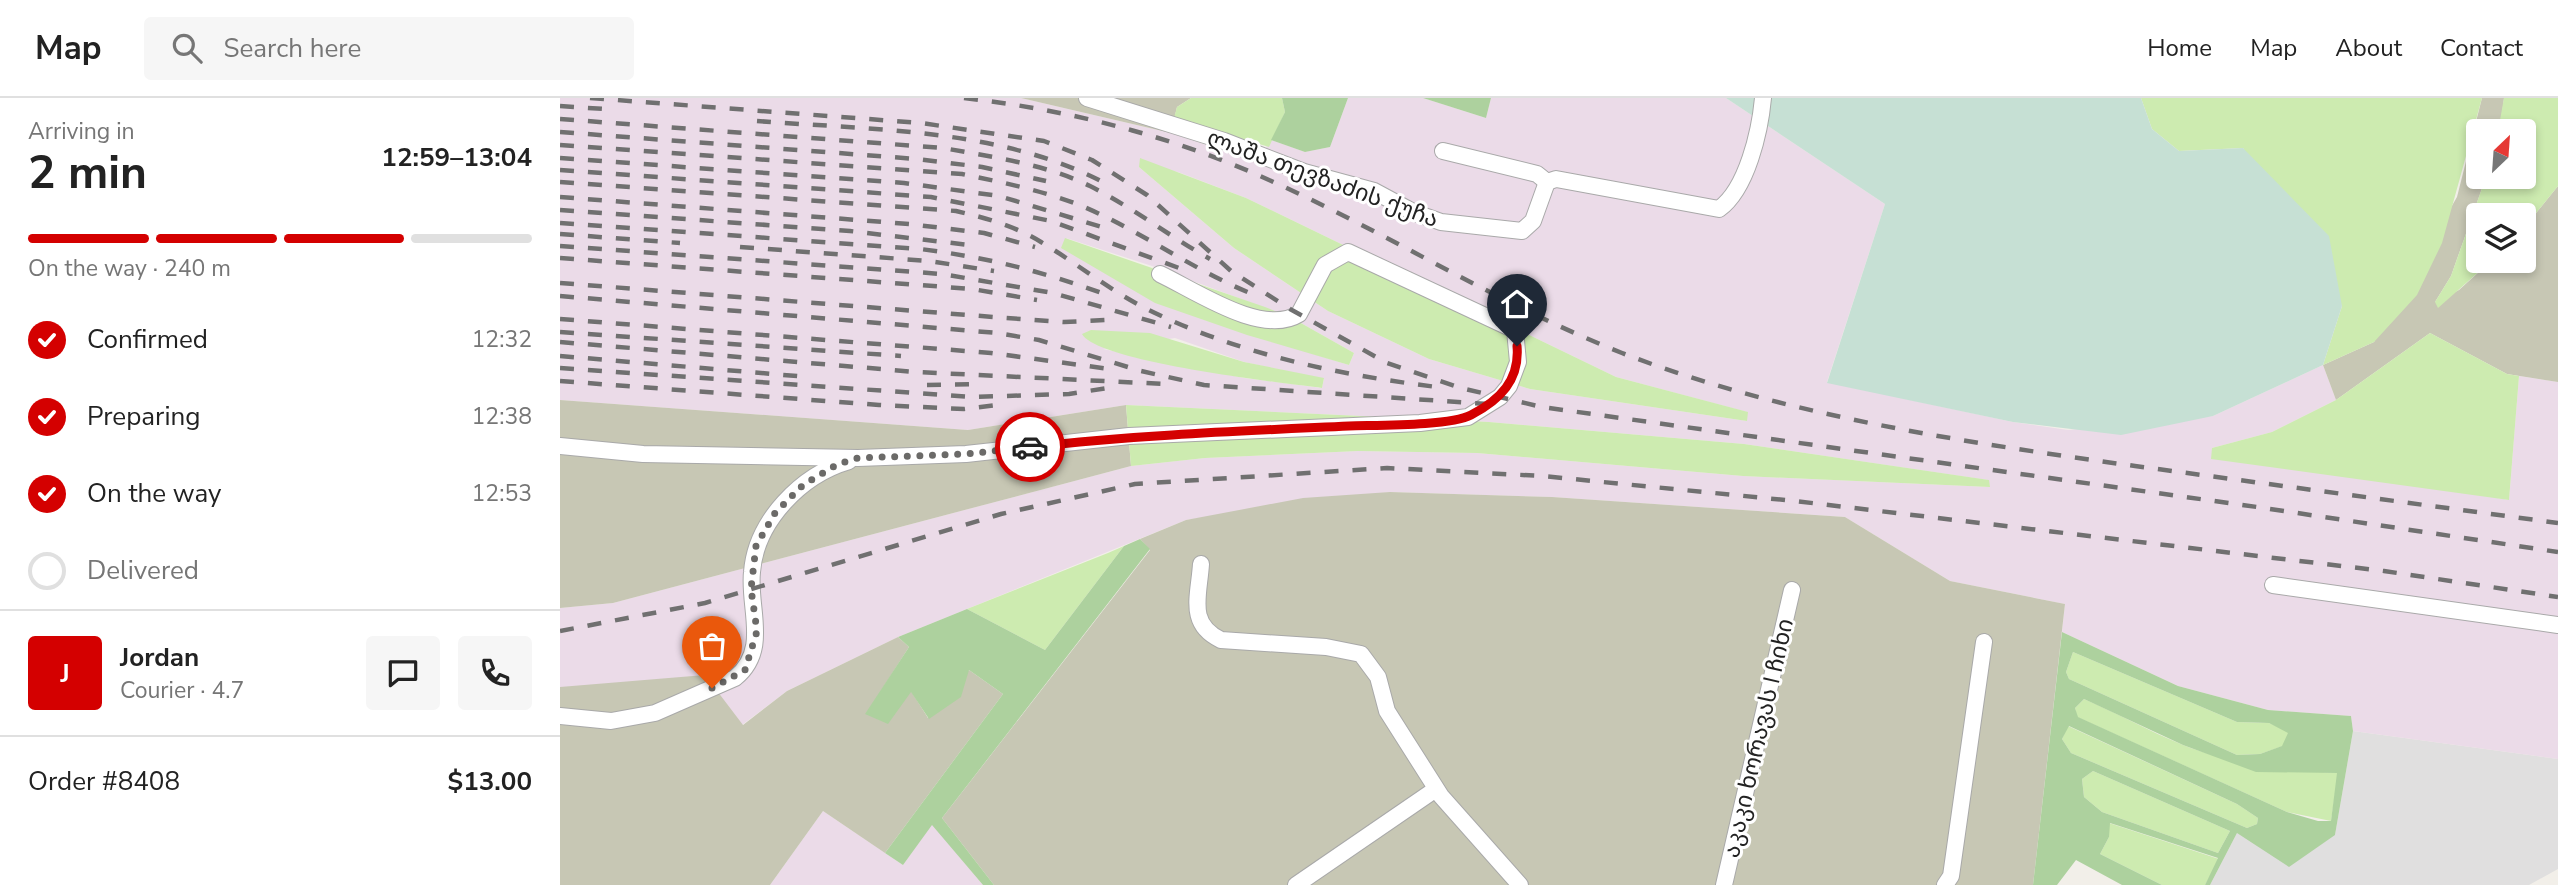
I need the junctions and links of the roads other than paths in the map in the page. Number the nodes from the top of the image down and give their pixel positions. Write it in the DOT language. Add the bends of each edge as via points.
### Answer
graph roads {
  1 [pos="1087,98"];
  2 [pos="1763,98"];
  3 [pos="1443,151"];
  4 [pos="1547,182"];
  5 [pos="1160,274"];
  6 [pos="560,446"];
  7 [pos="858,458"];
  8 [pos="1201,564"];
  9 [pos="2273,585"];
  10 [pos="1792,590"];
  11 [pos="2558,625"];
  12 [pos="1984,642"];
  13 [pos="560,716"];
  14 [pos="1437,789"];
  15 [pos="1296,885"];
  16 [pos="1520,885"];
  17 [pos="1724,885"];
  18 [pos="1945,885"];
  1 -- 4 [label="street, ლაშა თევზაძის ქუჩა" via="1224,141 1304,172 1374,191 1441,222 1522,231 1533,221"];
  2 -- 4 [label="street" via="1760,132 1731,201 1719,209 1556,179"];
  3 -- 4 [label="street" via="1537,174"];
  5 -- 7 [label="street" via="1254,319 1278,322 1299,314 1325,264 1348,252 1515,330 1518,362 1510,386 1500,397 1468,417 1129,436 966,454"];
  6 -- 7 [label="street" via="643,454"];
  7 -- 13 [label="street" via="803,485 775,513 756,546 751,589 757,631 745,670 655,713 611,721"];
  8 -- 14 [label="street" via="1197,618 1206,633 1221,640 1326,647 1360,654 1378,677 1387,711"];
  9 -- 11 [label="street"];
  10 -- 17 [label="street, აკაკი ხორავას I ჩიხი"];
  12 -- 18 [label="street" via="1951,876"];
  14 -- 15 [label="street"];
  14 -- 16 [label="street"];
}
